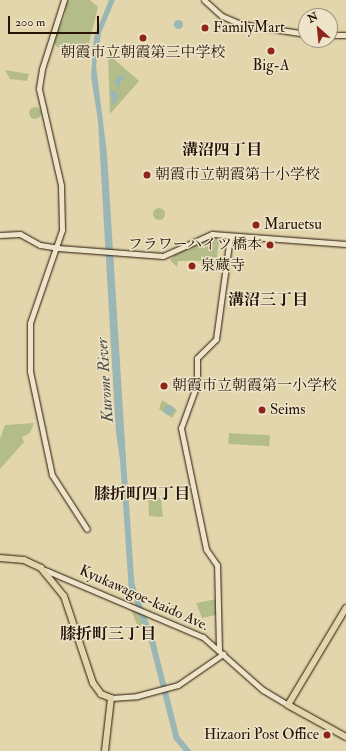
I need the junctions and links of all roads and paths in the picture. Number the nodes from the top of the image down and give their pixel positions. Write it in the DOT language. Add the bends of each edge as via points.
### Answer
graph roads {
  1 [pos="64,0"];
  2 [pos="204,0"];
  3 [pos="298,33"];
  4 [pos="0,235"];
  5 [pos="230,237"];
  6 [pos="346,244"];
  7 [pos="58,248"];
  8 [pos="87,529"];
  9 [pos="0,558"];
  10 [pos="45,570"];
  11 [pos="57,574"];
  12 [pos="54,580"];
  13 [pos="346,608"];
  14 [pos="221,652"];
  15 [pos="111,698"];
  16 [pos="288,705"];
  17 [pos="346,737"];
  18 [pos="105,751"];
  1 -- 7 [label="street" via="39,80 60,185 62,225"];
  2 -- 3 [label="street" via="222,16 241,24"];
  4 -- 7 [label="street" via="20,234 40,245"];
  5 -- 6 [label="street"];
  5 -- 7 [label="street" via="207,235 166,256"];
  5 -- 14 [label="street" via="216,339 197,358 197,384 181,428 206,549 217,565"];
  7 -- 8 [label="street" via="30,323 30,371 52,475"];
  9 -- 10 [label="main road, Kyukawagoe-kaido Ave." via="24,560"];
  10 -- 11 [label="street, Kyukawagoe-kaido Ave."];
  10 -- 12 [label="main road"];
  11 -- 12 [label="street"];
  11 -- 14 [label="street, Kyukawagoe-kaido Ave." via="197,634"];
  12 -- 15 [label="main road" via="67,603 92,683 101,694"];
  13 -- 16 [label="main road"];
  14 -- 15 [label="street" via="170,687"];
  14 -- 16 [label="street, Kyukawagoe-kaido Ave." via="263,690"];
  15 -- 18 [label="main road"];
  16 -- 17 [label="main road, Kyukawagoe-kaido Ave."];
}
